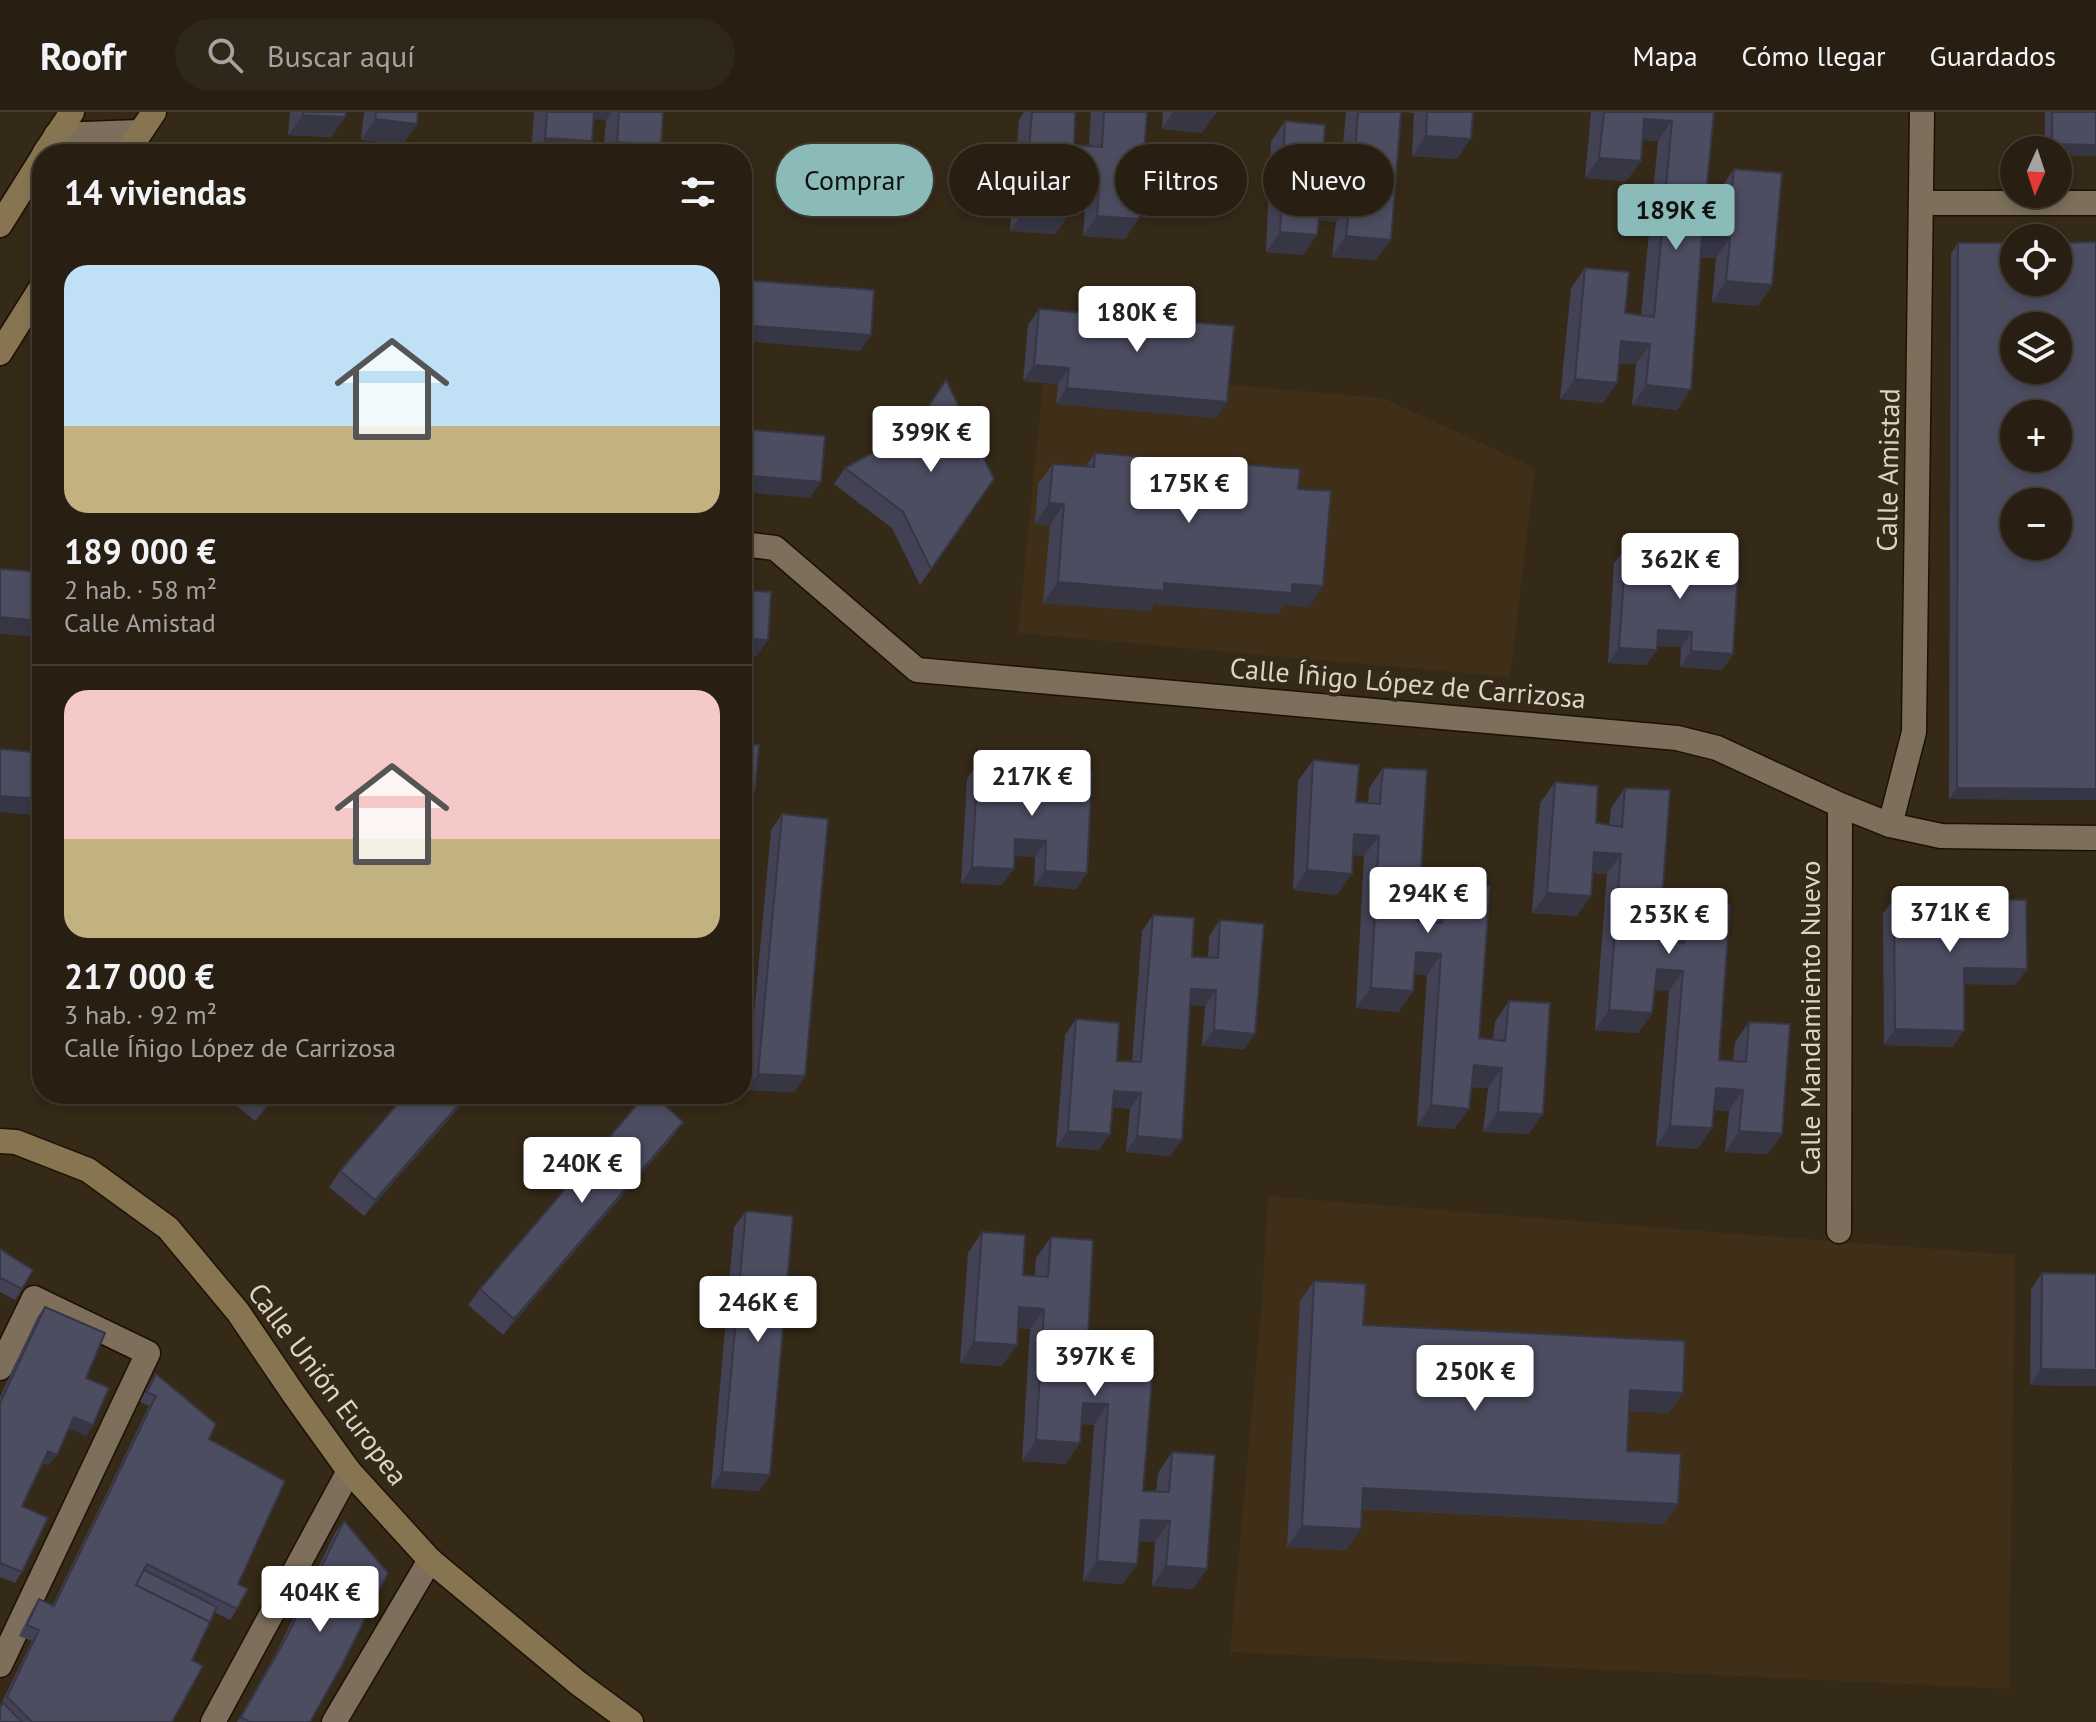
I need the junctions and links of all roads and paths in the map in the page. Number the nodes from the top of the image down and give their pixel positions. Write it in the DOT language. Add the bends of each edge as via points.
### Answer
graph roads {
  1 [pos="72,112"];
  2 [pos="154,112"];
  3 [pos="1922,112"];
  4 [pos="139,132"];
  5 [pos="50,144"];
  6 [pos="74,144"];
  7 [pos="132,144"];
  8 [pos="32,173"];
  9 [pos="1922,203"];
  10 [pos="2096,203"];
  11 [pos="3,218"];
  12 [pos="32,302"];
  13 [pos="0,353"];
  14 [pos="752,545"];
  15 [pos="1840,805"];
  16 [pos="1890,825"];
  17 [pos="2096,838"];
  18 [pos="0,1141"];
  19 [pos="1839,1231"];
  20 [pos="0,1368"];
  21 [pos="349,1471"];
  22 [pos="430,1560"];
  23 [pos="0,1665"];
  24 [pos="213,1722"];
  25 [pos="334,1722"];
  26 [pos="631,1722"];
  1 -- 5 [label="street"];
  2 -- 4 [label="street"];
  3 -- 9 [label="street, Calle Amistad"];
  4 -- 6 [label="street"];
  4 -- 7 [label="street"];
  8 -- 11 [label="street"];
  9 -- 10 [label="street"];
  9 -- 16 [label="street, Calle Amistad" via="1914,732"];
  12 -- 13 [label="street"];
  14 -- 15 [label="street, Calle Íñigo López de Carrizosa" via="775,548 917,670 1677,738 1717,748"];
  15 -- 16 [label="street, Calle Íñigo López de Carrizosa"];
  15 -- 19 [label="street, Calle Mandamiento Nuevo"];
  16 -- 17 [label="street, Calle Íñigo López de Carrizosa" via="1941,836"];
  18 -- 21 [label="street, Calle Unión Europea" via="16,1142 88,1170 168,1228 238,1312"];
  20 -- 23 [label="street" via="34,1298 148,1353"];
  21 -- 22 [label="street, Calle Unión Europea"];
  21 -- 24 [label="street"];
  22 -- 25 [label="street"];
  22 -- 26 [label="street, Calle Unión Europea"];
}
